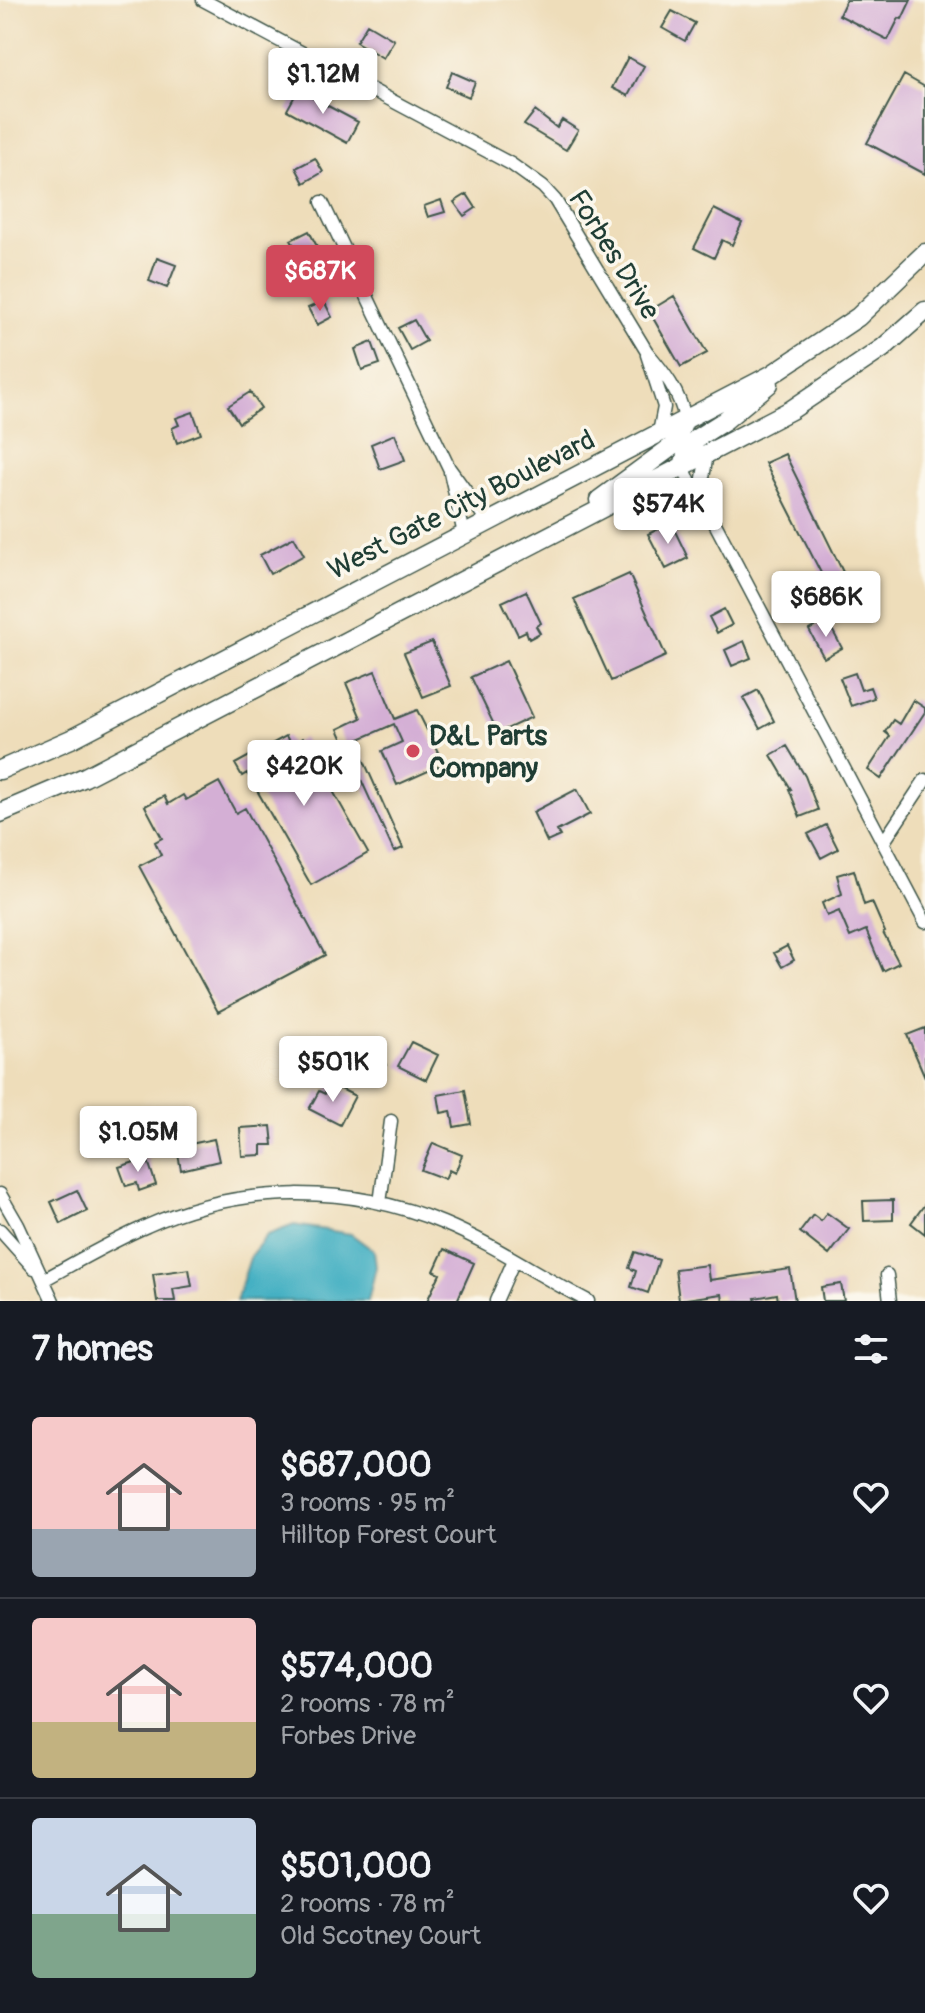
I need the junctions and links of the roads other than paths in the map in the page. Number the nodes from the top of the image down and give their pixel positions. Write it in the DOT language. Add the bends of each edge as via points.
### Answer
graph roads {
  1 [pos="203,0"];
  2 [pos="322,202"];
  3 [pos="925,253"];
  4 [pos="925,311"];
  5 [pos="647,352"];
  6 [pos="802,356"];
  7 [pos="685,419"];
  8 [pos="659,433"];
  9 [pos="707,454"];
  10 [pos="683,466"];
  11 [pos="449,468"];
  12 [pos="711,516"];
  13 [pos="488,522"];
  14 [pos="565,527"];
  15 [pos="464,534"];
  16 [pos="0,770"];
  17 [pos="925,780"];
  18 [pos="0,813"];
  19 [pos="883,843"];
  20 [pos="925,922"];
  21 [pos="391,1121"];
  22 [pos="0,1194"];
  23 [pos="380,1203"];
  24 [pos="0,1230"];
  25 [pos="514,1260"];
  26 [pos="887,1275"];
  27 [pos="45,1279"];
  28 [pos="53,1301"];
  29 [pos="496,1301"];
  30 [pos="588,1301"];
  31 [pos="890,1301"];
  1 -- 5 [label="street, Forbes Drive" via="528,174 555,200"];
  2 -- 11 [label="street"];
  3 -- 6 [label="main road, West Gate City Boulevard" via="858,317"];
  4 -- 9 [label="main road" via="823,390"];
  5 -- 7 [label="street, Forbes Drive" via="681,403"];
  5 -- 8 [label="street, Forbes Drive" via="664,407"];
  6 -- 7 [label="main road, West Gate City Boulevard"];
  6 -- 10 [label="main road" via="697,438"];
  7 -- 8 [label="main road, West Gate City Boulevard"];
  7 -- 14 [label="main road" via="668,450"];
  8 -- 13 [label="main road, West Gate City Boulevard"];
  9 -- 10 [label="main road"];
  9 -- 12 [label="street" via="703,478"];
  10 -- 12 [label="street" via="699,504"];
  10 -- 14 [label="main road"];
  11 -- 13 [label="street"];
  11 -- 15 [label="street"];
  12 -- 19 [label="street"];
  13 -- 15 [label="main road, West Gate City Boulevard"];
  14 -- 18 [label="main road" via="85,777"];
  15 -- 16 [label="main road, West Gate City Boulevard" via="71,739"];
  17 -- 19 [label="street"];
  19 -- 20 [label="street"];
  21 -- 23 [label="street"];
  22 -- 27 [label="street"];
  23 -- 25 [label="street" via="443,1223"];
  23 -- 27 [label="street" via="297,1194 210,1204 147,1226"];
  24 -- 27 [label="street"];
  25 -- 29 [label="street"];
  25 -- 30 [label="street"];
  26 -- 31 [label="street"];
  27 -- 28 [label="street"];
}
